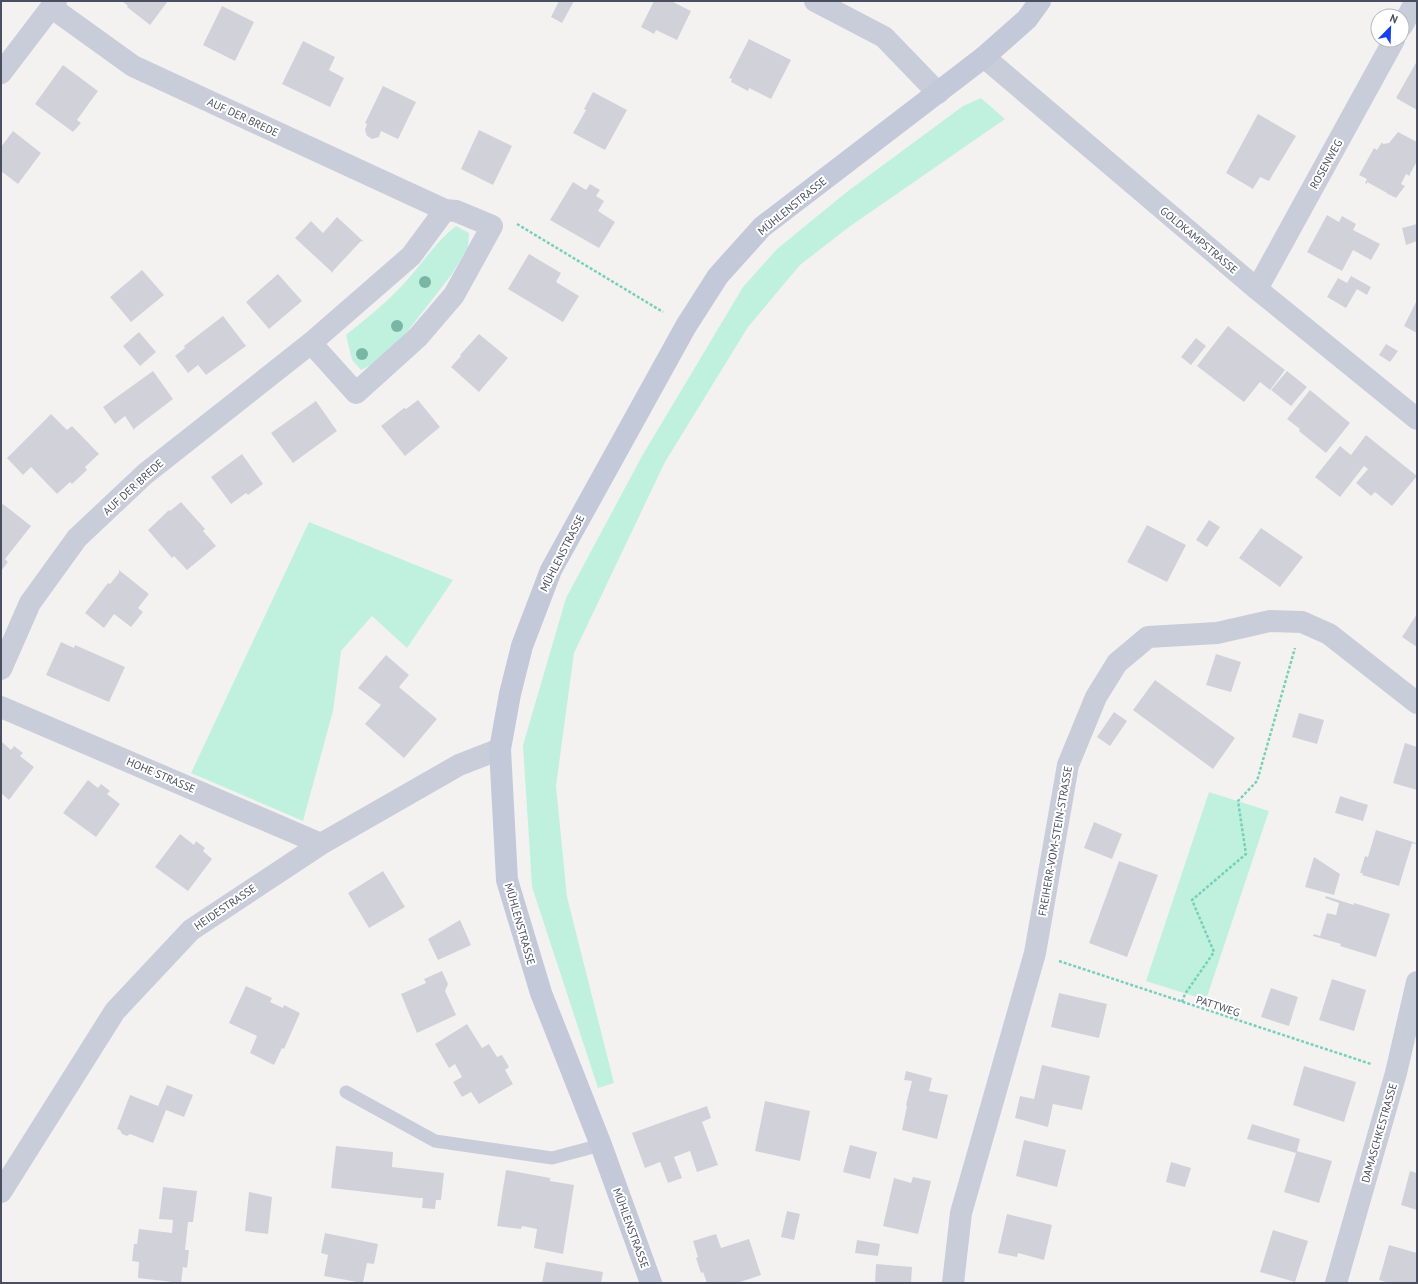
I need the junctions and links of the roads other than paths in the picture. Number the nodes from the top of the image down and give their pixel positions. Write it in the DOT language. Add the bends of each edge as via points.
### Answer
graph roads {
  1 [pos="815,1"];
  2 [pos="1040,1"];
  3 [pos="1416,1"];
  4 [pos="54,4"];
  5 [pos="1410,12"];
  6 [pos="1390,48"];
  7 [pos="984,57"];
  8 [pos="1,73"];
  9 [pos="938,93"];
  10 [pos="445,210"];
  11 [pos="1257,289"];
  12 [pos="311,343"];
  13 [pos="1417,419"];
  14 [pos="1,669"];
  15 [pos="1417,703"];
  16 [pos="1,707"];
  17 [pos="500,749"];
  18 [pos="321,844"];
  19 [pos="1417,982"];
  20 [pos="346,1092"];
  21 [pos="601,1145"];
  22 [pos="1,1192"];
  23 [pos="651,1283"];
  24 [pos="953,1283"];
  25 [pos="1336,1283"];
  1 -- 9 [label="street" via="884,37"];
  2 -- 7 [label="street, MÜHLENSTRASSE" via="1027,19"];
  3 -- 5 [label="street"];
  4 -- 8 [label="street"];
  4 -- 10 [label="street, AUF DER BREDE" via="134,66"];
  6 -- 11 [label="street, ROSENWEG"];
  7 -- 9 [label="street, MÜHLENSTRASSE"];
  7 -- 11 [label="street, GOLDKAMPSTRASSE"];
  9 -- 17 [label="street, MÜHLENSTRASSE" via="762,227 718,276 686,326 551,570 522,646"];
  10 -- 12 [label="street, AUF DER BREDE" via="411,256"];
  10 -- 12 [label="street, AUF DER BREDE" via="456,211 492,226 454,295 418,337 356,393"];
  11 -- 13 [label="street, GOLDKAMPSTRASSE"];
  12 -- 14 [label="street, AUF DER BREDE" via="145,474 77,538 30,603"];
  15 -- 24 [label="street, FREIHERR-VOM-STEIN-STRASSE" via="1329,634 1302,622 1270,620 1217,633 1148,637 1117,663 1096,697 1068,765 1035,953 960,1213"];
  16 -- 18 [label="street, HOHE STRASSE"];
  17 -- 18 [label="street, HEIDESTRASSE" via="459,765"];
  17 -- 21 [label="street, MÜHLENSTRASSE" via="507,880 541,992"];
  18 -- 22 [label="street, HEIDESTRASSE" via="191,930 115,1011"];
  19 -- 25 [label="street, DAMASCHKESTRASSE" via="1396,1073"];
  20 -- 21 [label="lane" via="435,1141 552,1158"];
  21 -- 23 [label="street, MÜHLENSTRASSE"];
}
